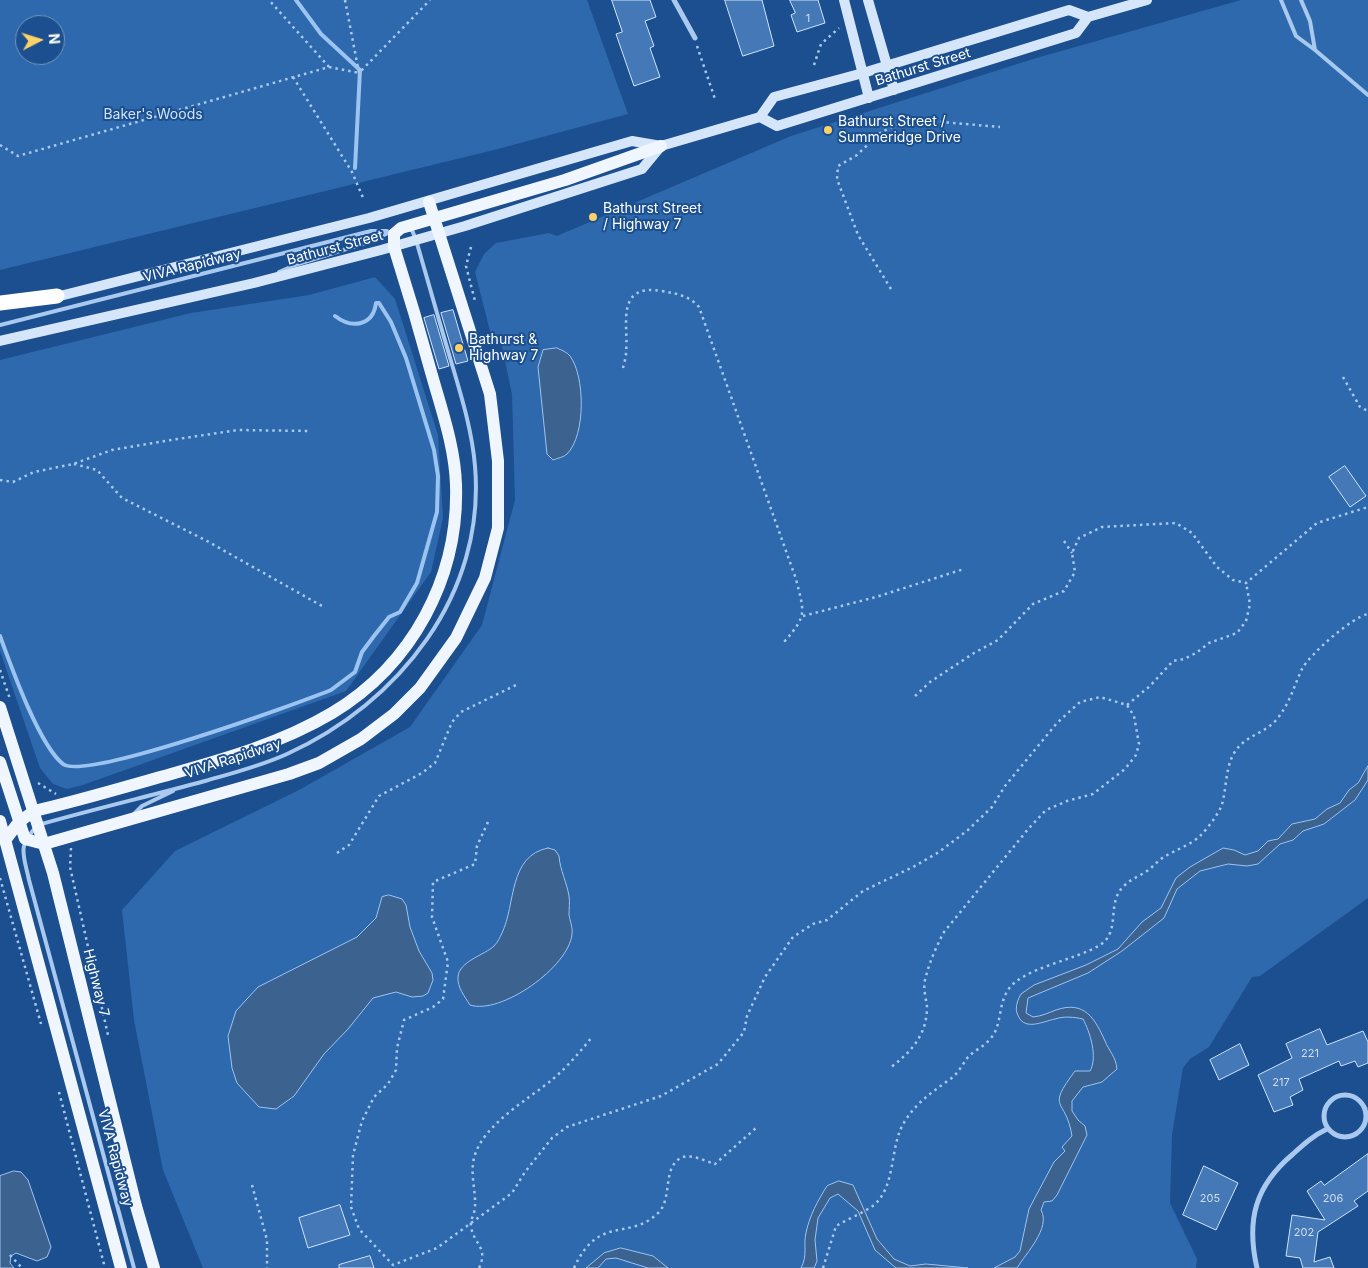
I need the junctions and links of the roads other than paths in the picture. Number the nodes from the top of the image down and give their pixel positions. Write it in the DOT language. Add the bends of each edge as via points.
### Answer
graph roads {
  1 [pos="674,0"];
  2 [pos="844,0"];
  3 [pos="868,0"];
  4 [pos="1147,0"];
  5 [pos="1281,0"];
  6 [pos="1301,0"];
  7 [pos="1088,17"];
  8 [pos="695,38"];
  9 [pos="1315,50"];
  10 [pos="887,65"];
  11 [pos="863,73"];
  12 [pos="894,90"];
  13 [pos="1368,95"];
  14 [pos="869,98"];
  15 [pos="760,117"];
  16 [pos="661,146"];
  17 [pos="429,202"];
  18 [pos="434,218"];
  19 [pos="395,230"];
  20 [pos="440,234"];
  21 [pos="416,240"];
  22 [pos="394,247"];
  23 [pos="254,283"];
  24 [pos="57,296"];
  25 [pos="0,303"];
  26 [pos="0,310"];
  27 [pos="0,325"];
  28 [pos="0,341"];
  29 [pos="0,707"];
  30 [pos="0,762"];
  31 [pos="182,787"];
  32 [pos="34,811"];
  33 [pos="0,820"];
  34 [pos="127,820"];
  35 [pos="19,822"];
  36 [pos="38,825"];
  37 [pos="6,839"];
  38 [pos="25,839"];
  39 [pos="44,844"];
  40 [pos="1366,1108"];
  41 [pos="1328,1129"];
  42 [pos="121,1268"];
  43 [pos="134,1268"];
  44 [pos="154,1268"];
  45 [pos="1257,1268"];
  1 -- 8 [label="street"];
  2 -- 11 [label="main road"];
  3 -- 10 [label="main road"];
  4 -- 7 [label="main road, Bathurst Street"];
  5 -- 9 [label="lane" via="1296,36"];
  6 -- 9 [label="lane" via="1310,21"];
  7 -- 10 [label="main road, Bathurst Street" via="1069,10"];
  7 -- 12 [label="main road, Bathurst Street" via="1076,33"];
  9 -- 13 [label="lane"];
  10 -- 11 [label="main road, Bathurst Street"];
  10 -- 12 [label="main road"];
  11 -- 14 [label="main road"];
  11 -- 15 [label="main road, Bathurst Street" via="774,97"];
  12 -- 14 [label="main road, Bathurst Street"];
  14 -- 15 [label="main road, Bathurst Street" via="776,126"];
  15 -- 16 [label="main road, Bathurst Street"];
  16 -- 17 [label="main road, Bathurst Street" via="632,142"];
  16 -- 18 [label="main road" via="565,180"];
  16 -- 20 [label="main road, Bathurst Street" via="642,169"];
  17 -- 18 [label="main road"];
  17 -- 24 [label="main road, Bathurst Street"];
  18 -- 19 [label="main road"];
  18 -- 20 [label="main road"];
  19 -- 21 [label="lane" via="412,230"];
  19 -- 22 [label="main road"];
  19 -- 23 [label="lane"];
  19 -- 27 [label="lane, VIVA Rapidway" via="371,231"];
  20 -- 21 [label="main road, Bathurst Street"];
  20 -- 34 [label="main road" via="490,394 498,461 498,528 485,578 456,638 420,688 394,714 361,739 289,774"];
  21 -- 22 [label="main road, Bathurst Street"];
  21 -- 31 [label="lane, VIVA Rapidway" via="462,402 475,467 470,543 460,579 441,620 418,654 380,694 333,730 286,754"];
  22 -- 23 [label="main road, Bathurst Street"];
  22 -- 32 [label="main road" via="449,436 456,484 454,533 448,565 420,627 385,670 361,693 299,730 236,755"];
  23 -- 28 [label="main road, Bathurst Street"];
  24 -- 25 [label="highway"];
  24 -- 26 [label="main road, Bathurst Street"];
  29 -- 32 [label="main road, Highway 7"];
  30 -- 35 [label="main road"];
  31 -- 34 [label="lane, VIVA Rapidway" via="142,806"];
  31 -- 36 [label="lane, VIVA Rapidway"];
  32 -- 35 [label="main road"];
  32 -- 36 [label="main road, Highway 7"];
  33 -- 37 [label="main road"];
  34 -- 39 [label="main road"];
  35 -- 37 [label="main road"];
  35 -- 38 [label="main road"];
  36 -- 38 [label="lane"];
  36 -- 39 [label="main road, Highway 7"];
  37 -- 42 [label="main road"];
  38 -- 39 [label="main road"];
  38 -- 43 [label="lane, VIVA Rapidway" via="23,852 29,880"];
  39 -- 44 [label="main road, Highway 7"];
  40 -- 41 [label="street" via="1365,1123 1356,1134 1342,1136"];
  40 -- 41 [label="street" via="1350,1095 1337,1096 1324,1111"];
  41 -- 45 [label="street" via="1316,1134 1282,1163 1259,1194 1252,1232"];
}
